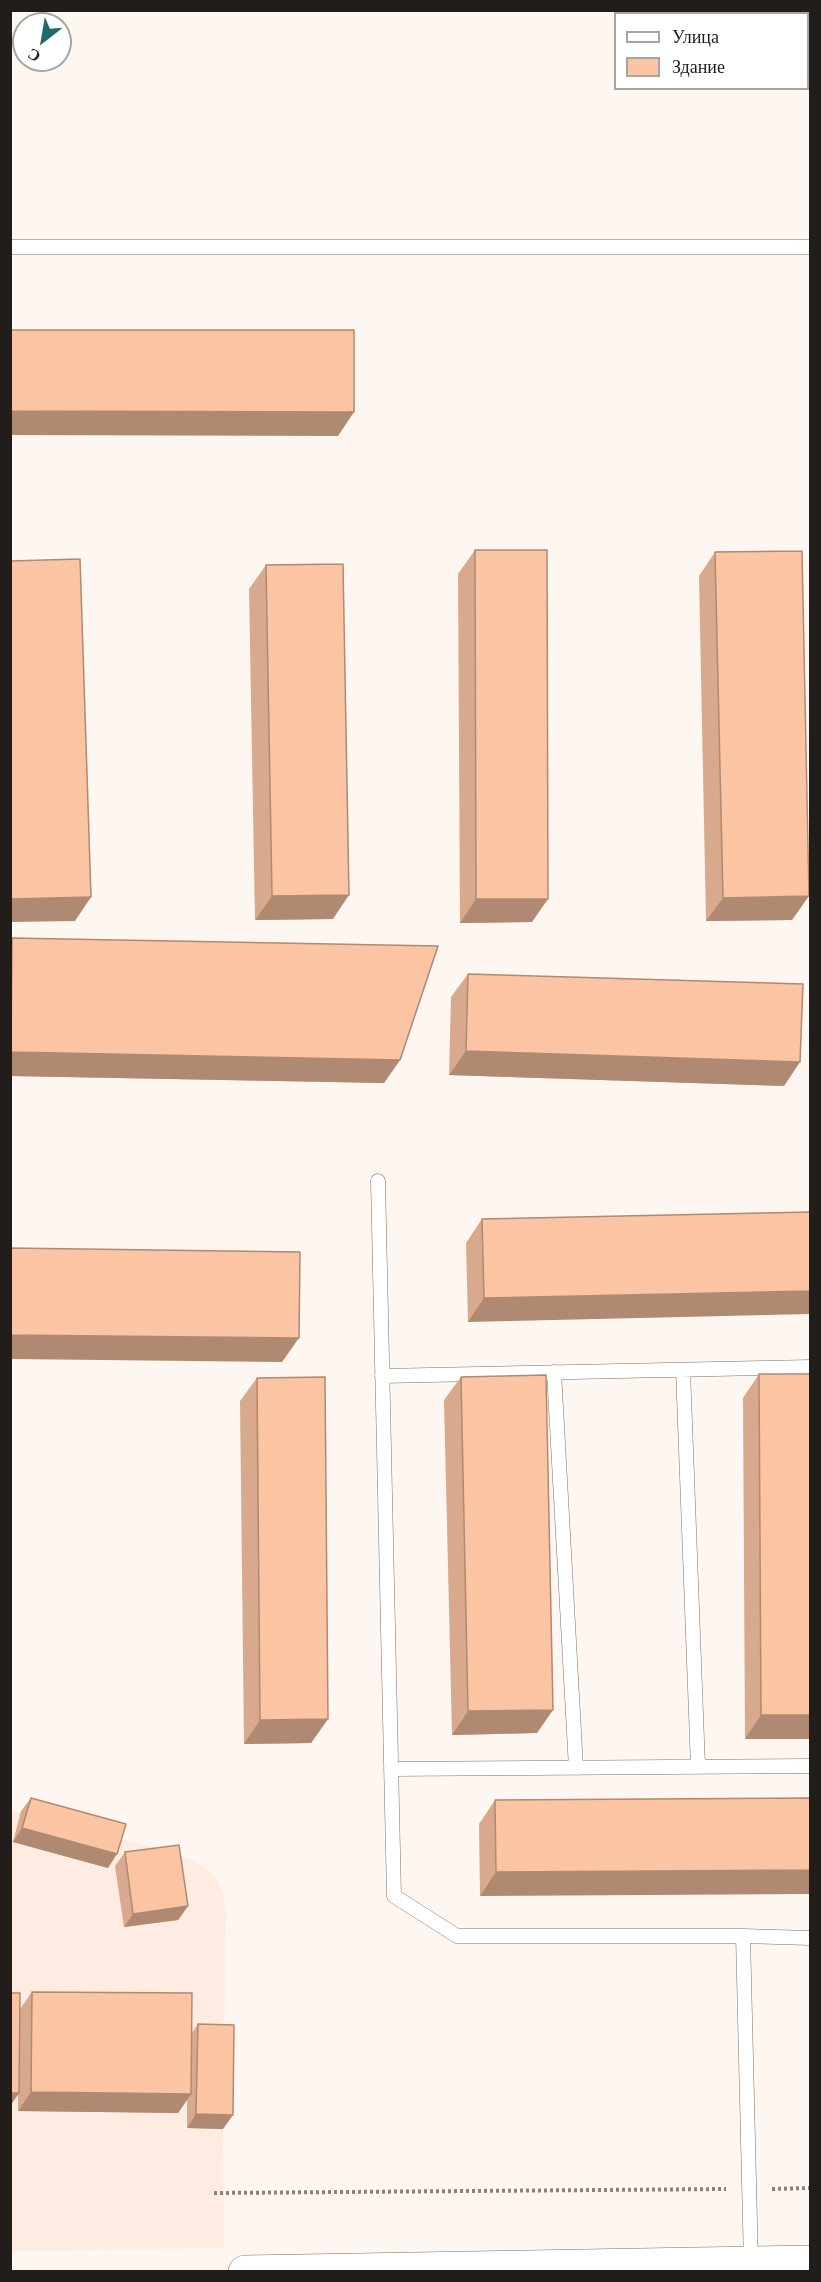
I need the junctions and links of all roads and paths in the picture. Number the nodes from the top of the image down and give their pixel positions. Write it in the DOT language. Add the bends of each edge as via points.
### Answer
graph roads {
  1 [pos="810,246"];
  2 [pos="10,247"];
  3 [pos="378,1181"];
  4 [pos="810,1367"];
  5 [pos="683,1370"];
  6 [pos="554,1372"];
  7 [pos="382,1376"];
  8 [pos="810,1766"];
  9 [pos="698,1767"];
  10 [pos="576,1768"];
  11 [pos="392,1769"];
  12 [pos="743,1936"];
  13 [pos="810,1938"];
  14 [pos="810,2188"];
  15 [pos="750,2189"];
  16 [pos="214,2193"];
  17 [pos="775,2266"];
  18 [pos="245,2271"];
  1 -- 2 [label="lane"];
  3 -- 7 [label="lane"];
  4 -- 5 [label="lane"];
  5 -- 6 [label="lane"];
  5 -- 9 [label="lane"];
  6 -- 7 [label="lane"];
  6 -- 10 [label="lane"];
  7 -- 11 [label="lane"];
  8 -- 9 [label="lane"];
  9 -- 10 [label="lane"];
  10 -- 11 [label="lane"];
  11 -- 12 [label="lane" via="394,1896 457,1936"];
  12 -- 13 [label="lane"];
  12 -- 15 [label="lane"];
  14 -- 15 [label="path"];
  15 -- 16 [label="path"];
  15 -- 17 [label="lane"];
  17 -- 18 [label="main road"];
}
